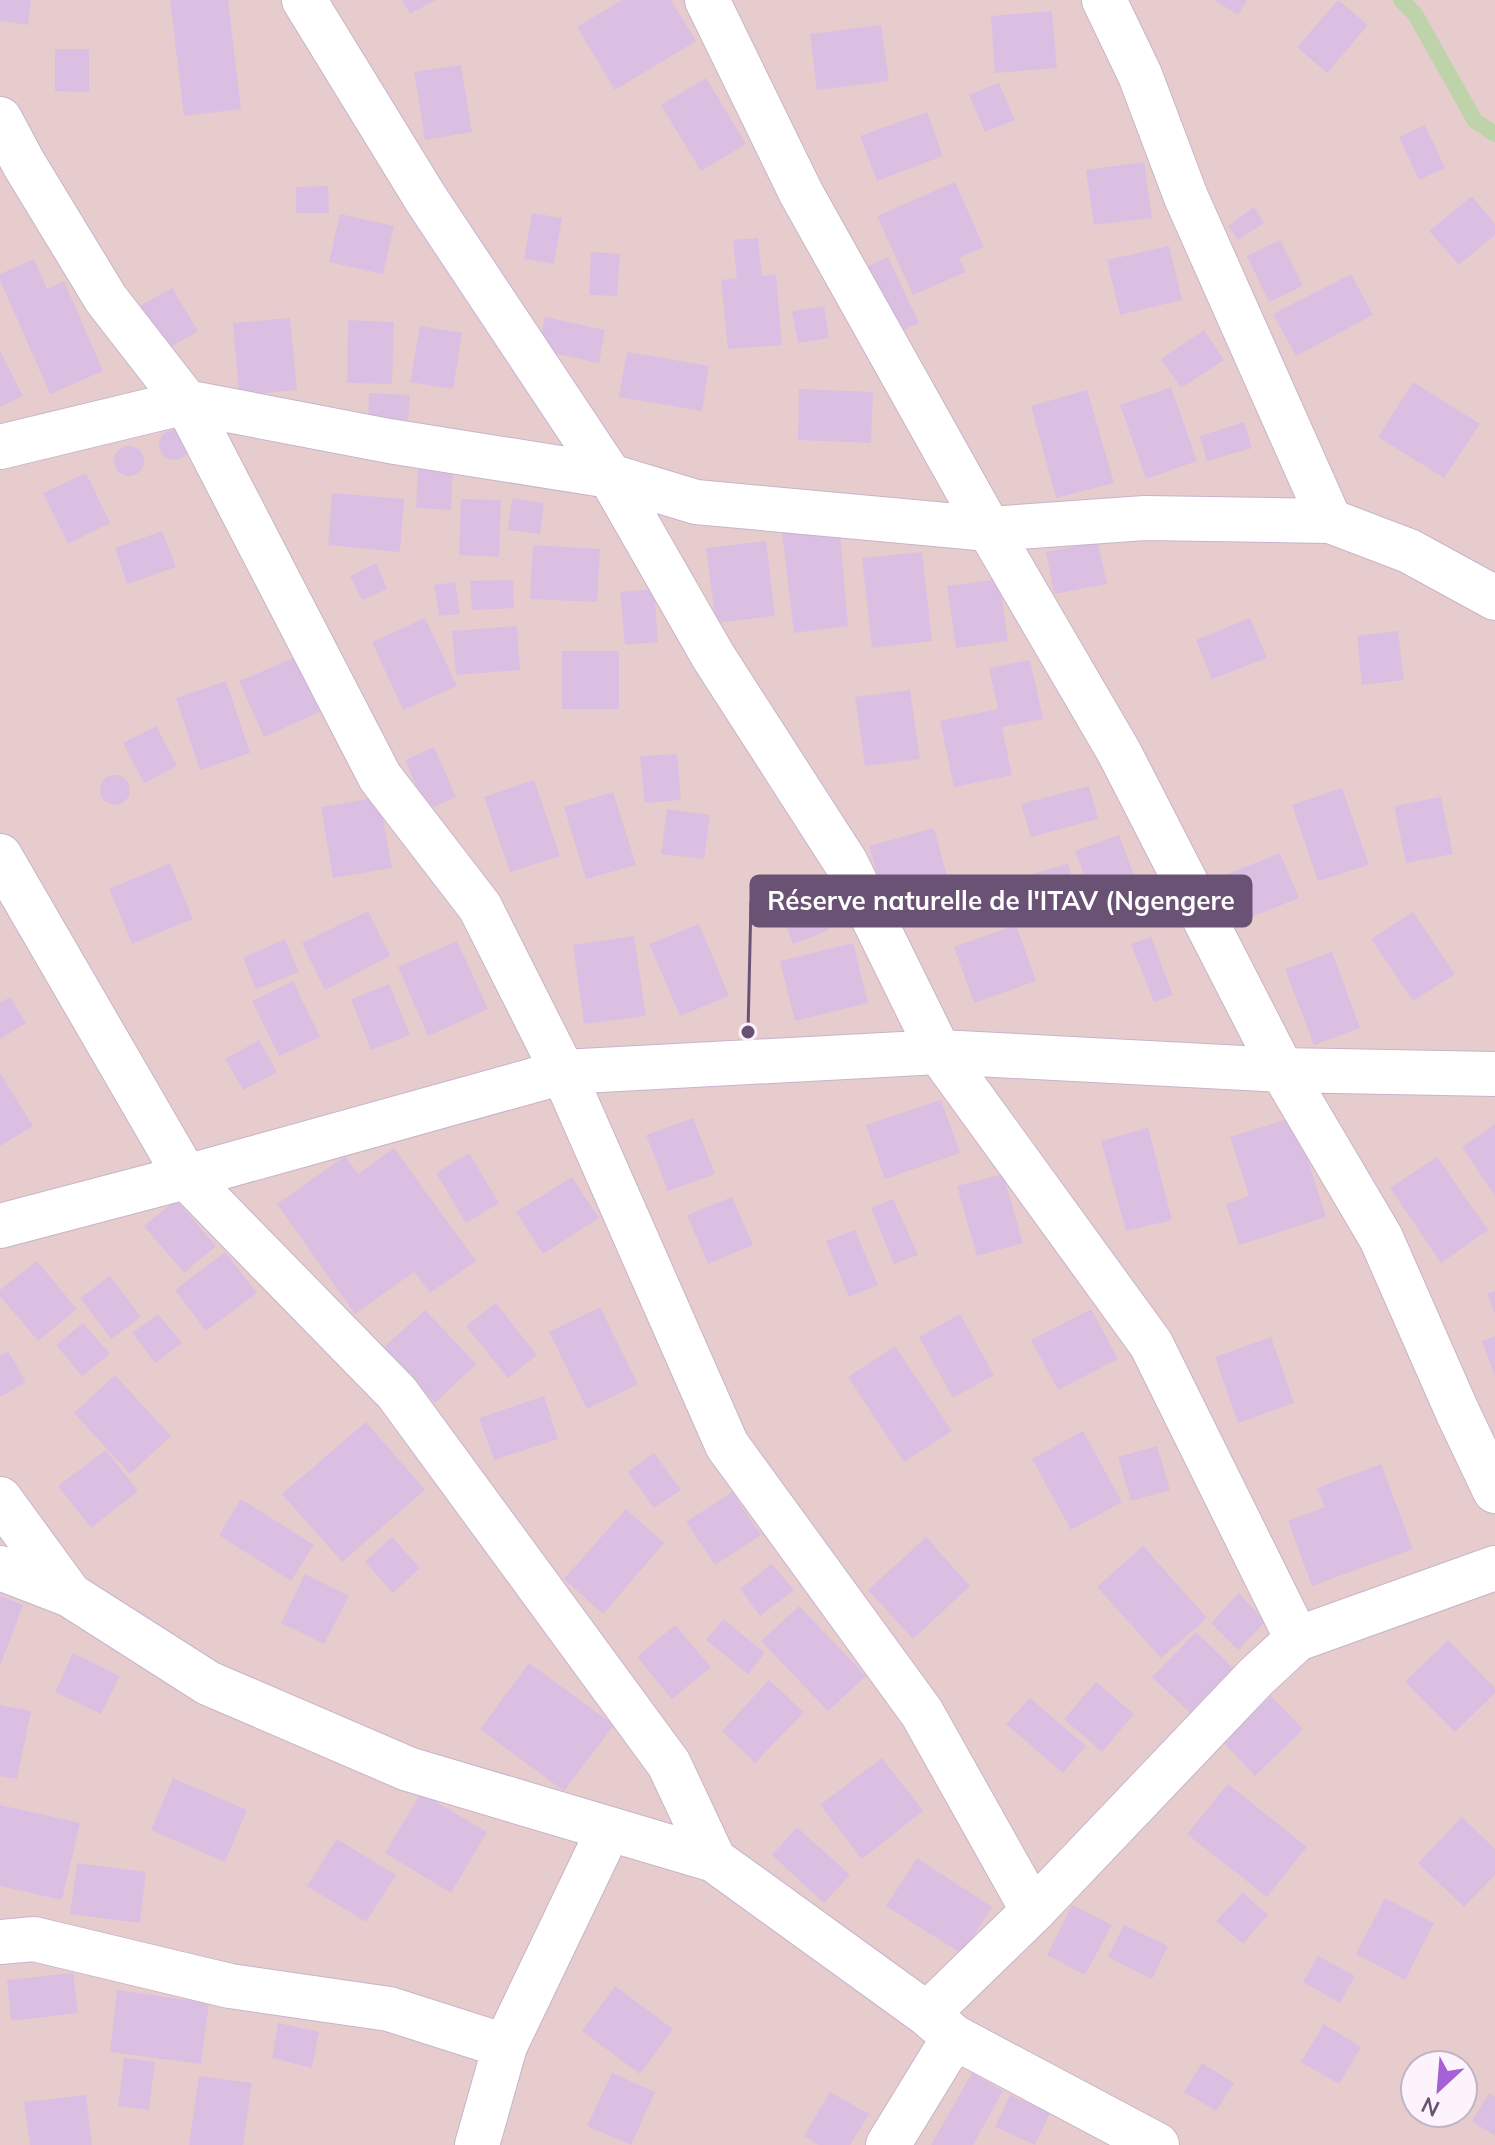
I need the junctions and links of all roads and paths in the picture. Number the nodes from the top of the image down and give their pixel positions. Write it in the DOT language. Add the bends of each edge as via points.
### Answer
graph roads {
  1 [pos="304,0"];
  2 [pos="707,0"];
  3 [pos="1104,0"];
  4 [pos="0,119"];
  5 [pos="186,402"];
  6 [pos="0,447"];
  7 [pos="610,476"];
  8 [pos="1330,521"];
  9 [pos="989,529"];
  10 [pos="1495,598"];
  11 [pos="0,856"];
  12 [pos="939,1052"];
  13 [pos="1282,1070"];
  14 [pos="563,1072"];
  15 [pos="1495,1074"];
  16 [pos="186,1177"];
  17 [pos="0,1226"];
  18 [pos="1495,1491"];
  19 [pos="0,1499"];
  20 [pos="0,1568"];
  21 [pos="1495,1568"];
  22 [pos="70,1595"];
  23 [pos="1297,1639"];
  24 [pos="609,1829"];
  25 [pos="714,1860"];
  26 [pos="1033,1911"];
  27 [pos="0,1942"];
  28 [pos="940,2026"];
  29 [pos="505,2046"];
  30 [pos="477,2145"];
  31 [pos="888,2145"];
  32 [pos="1157,2145"];
  1 -- 7 [label="street" via="426,199"];
  2 -- 9 [label="street" via="801,193"];
  3 -- 8 [label="street"];
  4 -- 5 [label="street" via="106,299"];
  5 -- 6 [label="street"];
  5 -- 7 [label="street"];
  5 -- 14 [label="street" via="380,777 480,907"];
  7 -- 9 [label="street" via="696,502"];
  7 -- 12 [label="street" via="713,656 846,863"];
  8 -- 9 [label="street" via="1145,518"];
  8 -- 10 [label="street" via="1409,551"];
  9 -- 13 [label="street" via="1119,752"];
  11 -- 16 [label="street"];
  12 -- 13 [label="street"];
  12 -- 14 [label="street"];
  12 -- 23 [label="street" via="1151,1344"];
  13 -- 15 [label="street"];
  13 -- 18 [label="street" via="1381,1238"];
  14 -- 16 [label="street"];
  14 -- 26 [label="street" via="727,1445 922,1713"];
  16 -- 17 [label="street"];
  16 -- 25 [label="street" via="397,1393 669,1764"];
  19 -- 22 [label="street"];
  20 -- 22 [label="street"];
  21 -- 23 [label="street"];
  22 -- 24 [label="street" via="208,1683 408,1769"];
  23 -- 26 [label="street"];
  24 -- 25 [label="street"];
  24 -- 29 [label="street"];
  25 -- 28 [label="street"];
  26 -- 28 [label="street"];
  27 -- 29 [label="street" via="34,1939 230,1986 389,2009"];
  28 -- 31 [label="street"];
  28 -- 32 [label="street"];
  29 -- 30 [label="street"];
}
